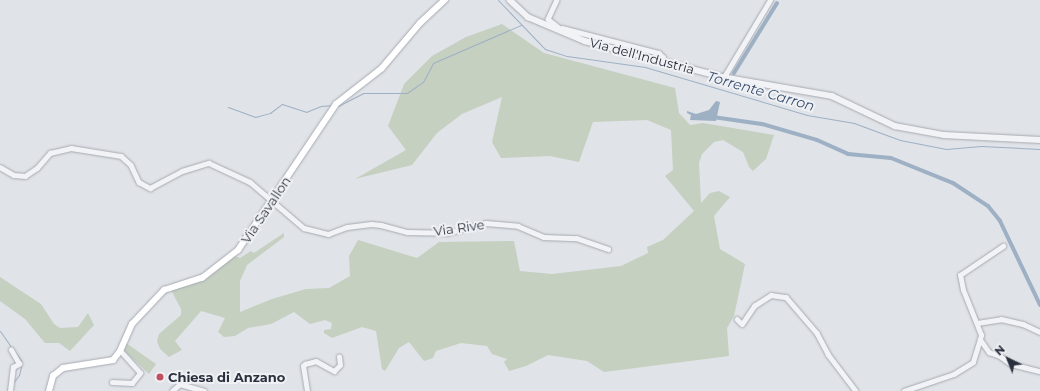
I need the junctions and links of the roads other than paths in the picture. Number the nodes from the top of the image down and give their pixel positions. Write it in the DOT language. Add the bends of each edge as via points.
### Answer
graph roads {
  1 [pos="445,0"];
  2 [pos="510,0"];
  3 [pos="557,0"];
  4 [pos="770,0"];
  5 [pos="561,30"];
  6 [pos="724,77"];
  7 [pos="1040,140"];
  8 [pos="0,167"];
  9 [pos="272,201"];
  10 [pos="1003,246"];
  11 [pos="608,249"];
  12 [pos="737,319"];
  13 [pos="977,323"];
  14 [pos="1040,332"];
  15 [pos="980,340"];
  16 [pos="10,350"];
  17 [pos="120,351"];
  18 [pos="338,357"];
  19 [pos="1040,371"];
  20 [pos="112,382"];
  21 [pos="10,391"];
  22 [pos="49,391"];
  23 [pos="172,391"];
  24 [pos="204,391"];
  25 [pos="307,391"];
  26 [pos="856,391"];
  27 [pos="904,391"];
  1 -- 9 [label="main road, Via Savallon" via="420,23 382,68 335,106"];
  2 -- 5 [label="street, Via dell'Industria" via="528,17"];
  3 -- 5 [label="street" via="548,19"];
  4 -- 6 [label="street"];
  5 -- 6 [label="street, Via dell'Industria"];
  6 -- 7 [label="street, Via dell'Industria" via="832,96 888,123 922,132"];
  8 -- 9 [label="street, Via Rive" via="14,175 25,176 37,168 50,153 67,148 121,156 131,164 136,178 145,187 150,188 182,171 209,163 245,178"];
  9 -- 11 [label="street, Via Rive" via="304,228 328,234 346,227 371,224 381,224 407,232 446,233 486,224 518,226 544,237 576,238"];
  9 -- 17 [label="main road, Via Savallon" via="238,250 202,278 168,288 159,295 132,324"];
  10 -- 13 [label="street" via="960,275 963,290"];
  12 -- 26 [label="street" via="742,324 754,306 771,294 786,297 817,333 828,354"];
  13 -- 14 [label="street" via="1001,319 1023,324"];
  13 -- 15 [label="street"];
  15 -- 19 [label="street" via="989,352 1011,364"];
  15 -- 27 [label="street" via="973,362 954,374"];
  16 -- 21 [label="street" via="19,364 13,367"];
  17 -- 20 [label="street" via="140,373 132,383"];
  17 -- 22 [label="main road" via="113,360 63,368 53,376"];
  18 -- 25 [label="street" via="340,365 334,371 316,361 303,366"];
  23 -- 24 [label="street" via="178,385 184,384"];
}
